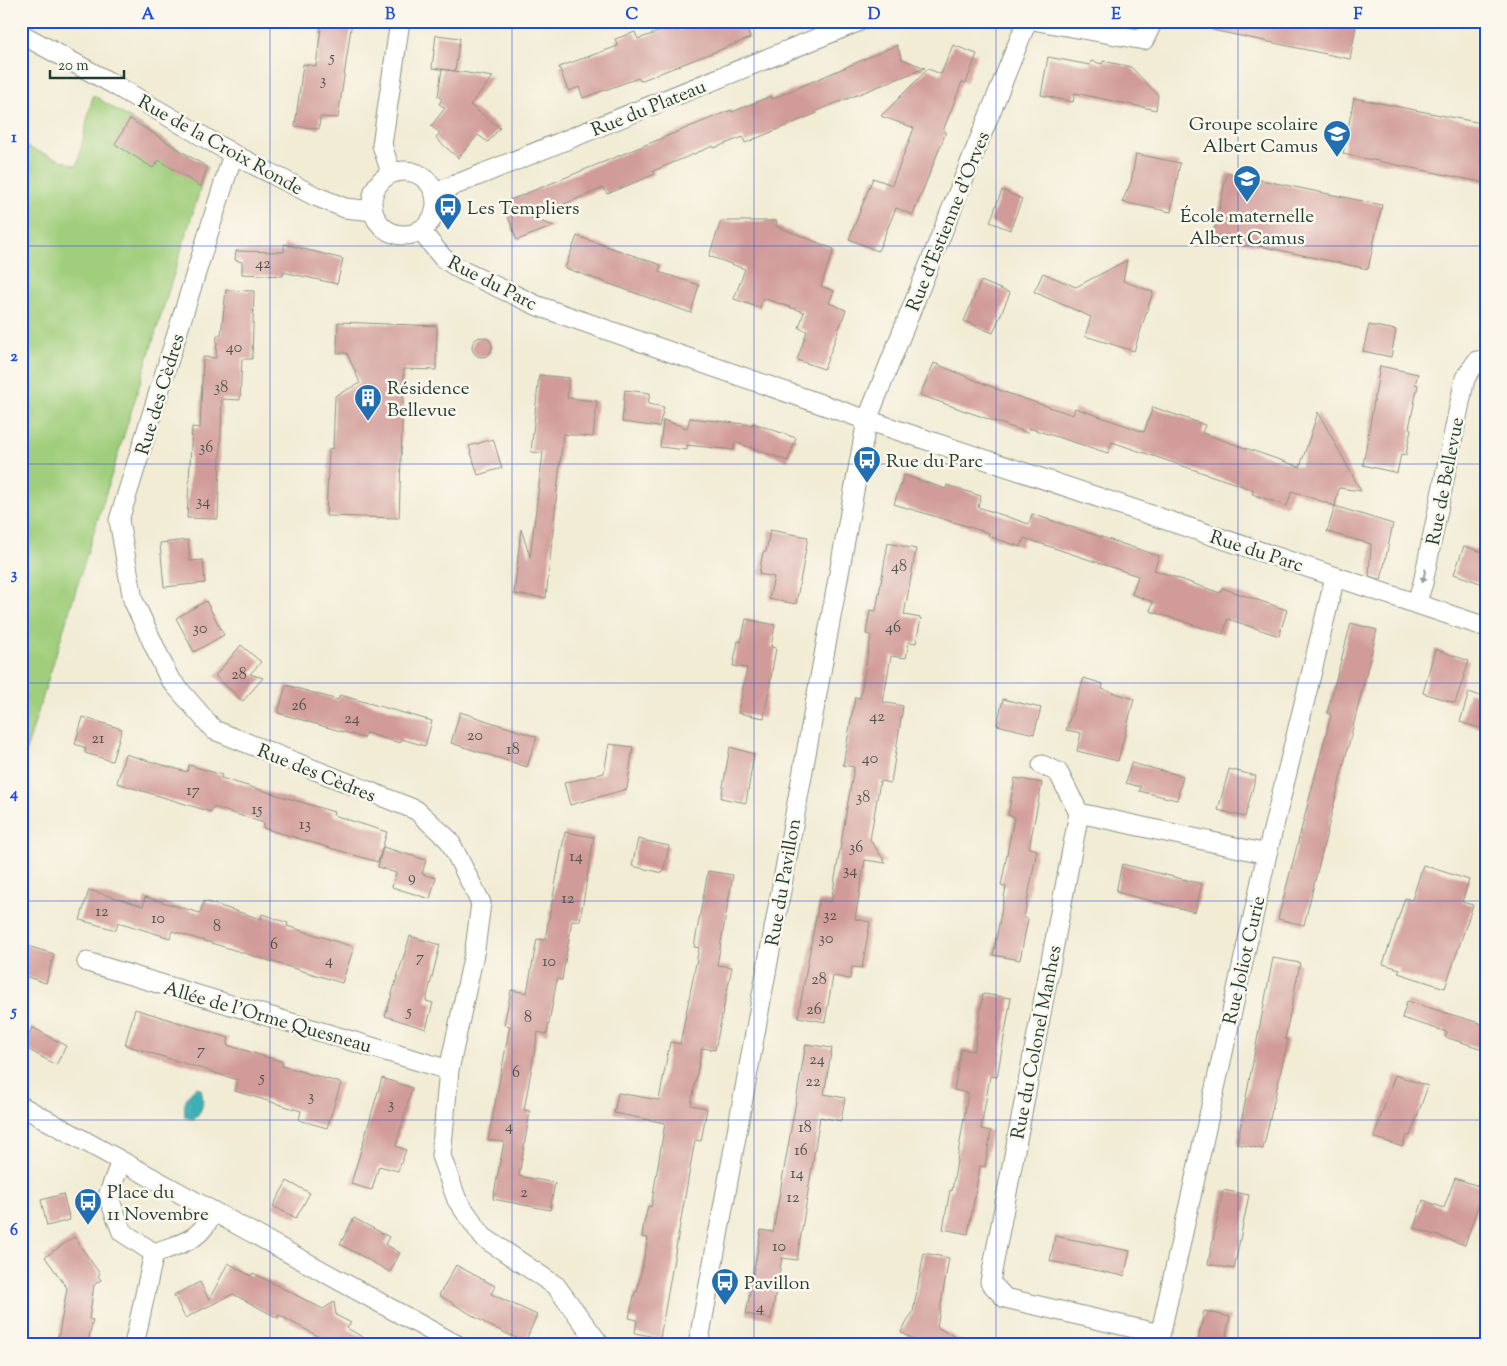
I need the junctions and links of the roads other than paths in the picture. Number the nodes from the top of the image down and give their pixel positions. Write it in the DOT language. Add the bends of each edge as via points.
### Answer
graph roads {
  1 [pos="400,21"];
  2 [pos="860,21"];
  3 [pos="1027,21"];
  4 [pos="1038,21"];
  5 [pos="1153,21"];
  6 [pos="21,34"];
  7 [pos="233,154"];
  8 [pos="391,173"];
  9 [pos="435,193"];
  10 [pos="373,211"];
  11 [pos="420,230"];
  12 [pos="1481,361"];
  13 [pos="867,420"];
  14 [pos="1335,577"];
  15 [pos="1416,604"];
  16 [pos="1486,627"];
  17 [pos="1042,764"];
  18 [pos="1079,813"];
  19 [pos="1267,854"];
  20 [pos="87,962"];
  21 [pos="449,1070"];
  22 [pos="21,1106"];
  23 [pos="121,1161"];
  24 [pos="213,1211"];
  25 [pos="154,1253"];
  26 [pos="1159,1339"];
  27 [pos="134,1345"];
  28 [pos="456,1345"];
  29 [pos="600,1345"];
  30 [pos="698,1345"];
  1 -- 8 [label="street" via="382,145"];
  2 -- 9 [label="street, Rue du Plateau"];
  3 -- 13 [label="street, Rue d'Estienne d'Orves"];
  4 -- 5 [label="street" via="1144,40"];
  6 -- 7 [label="street, Rue de la Croix Ronde"];
  7 -- 10 [label="street, Rue de la Croix Ronde" via="315,196 345,208"];
  7 -- 21 [label="street, Rue des Cèdres" via="120,520 133,600 168,678 214,730 416,810 449,840 480,903 475,949"];
  8 -- 9 [label="street" via="413,171 423,176"];
  8 -- 10 [label="street" via="383,178 373,193"];
  9 -- 11 [label="street" via="434,214 429,224"];
  10 -- 11 [label="street" via="384,228 392,233 412,234"];
  11 -- 13 [label="street, Rue du Parc" via="443,258 463,271 538,306"];
  12 -- 15 [label="street, Rue de Bellevue, one-way" via="1465,378"];
  13 -- 14 [label="street, Rue du Parc"];
  13 -- 30 [label="street, Rue du Pavillon"];
  14 -- 15 [label="street, Rue du Parc"];
  14 -- 19 [label="street, Rue Joliot Curie"];
  15 -- 16 [label="street, Rue du Parc"];
  17 -- 18 [label="street" via="1058,772"];
  18 -- 19 [label="street"];
  18 -- 26 [label="street, Rue du Colonel Manhes" via="990,1282 1005,1298"];
  19 -- 26 [label="street, Rue Joliot Curie"];
  20 -- 21 [label="street, Allée de l'Orme Quesneau"];
  21 -- 29 [label="street, Rue des Cèdres" via="440,1156 457,1200 484,1237 556,1286"];
  22 -- 23 [label="street"];
  23 -- 24 [label="street"];
  23 -- 25 [label="street" via="108,1196 122,1232"];
  24 -- 25 [label="street" via="206,1228 186,1242"];
  24 -- 28 [label="street"];
  25 -- 27 [label="street"];
}
